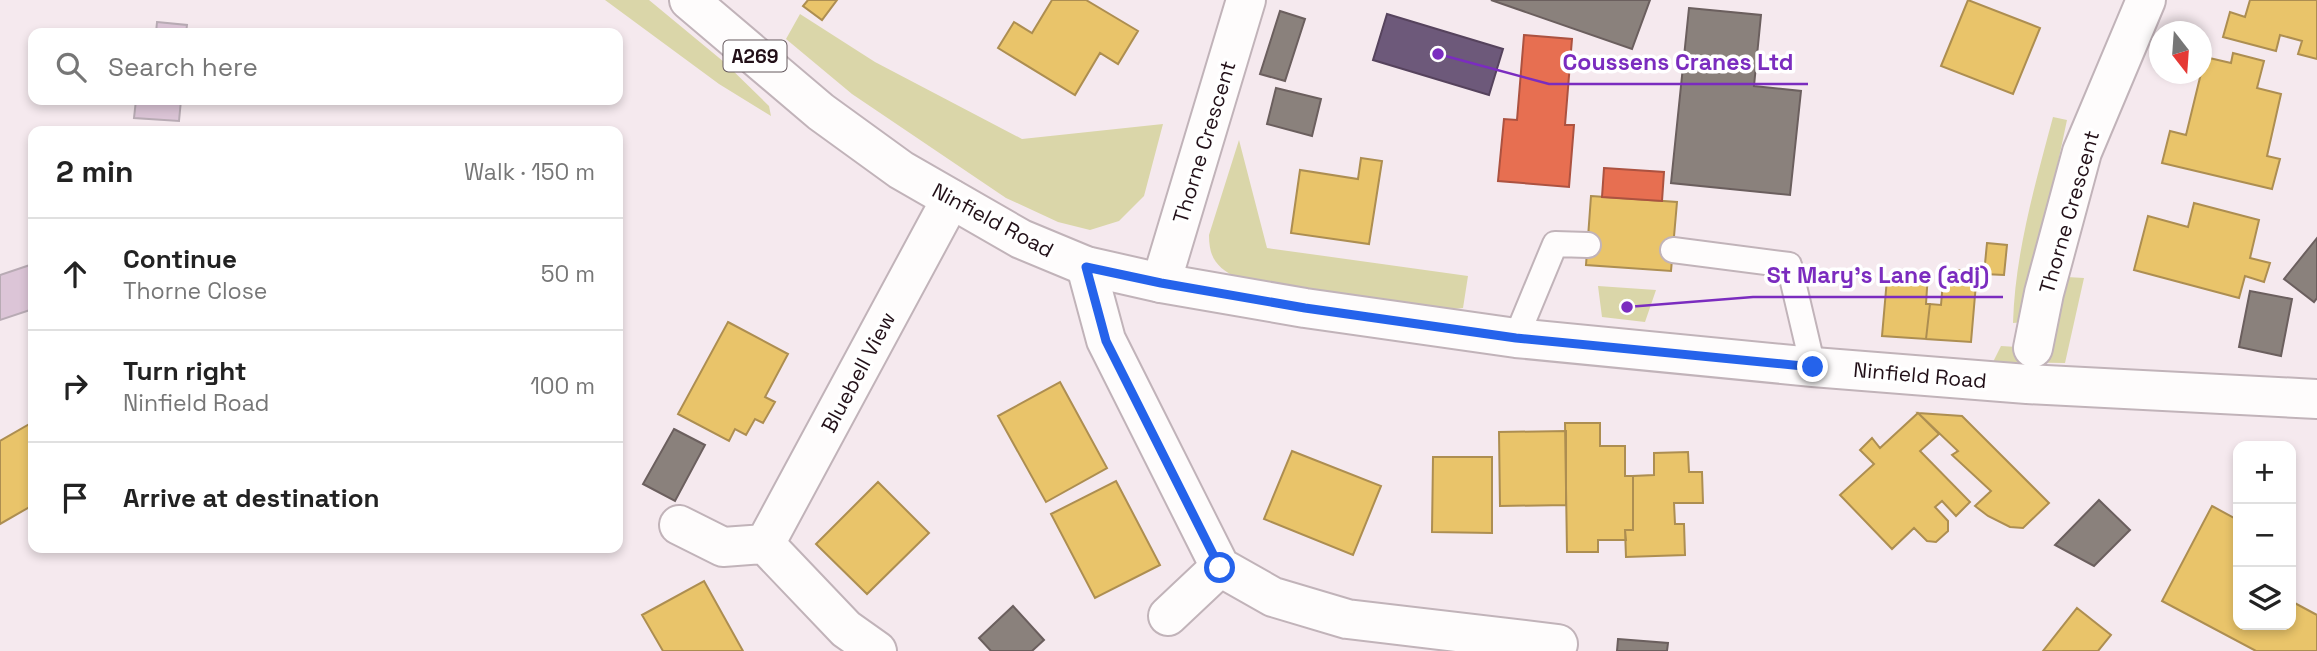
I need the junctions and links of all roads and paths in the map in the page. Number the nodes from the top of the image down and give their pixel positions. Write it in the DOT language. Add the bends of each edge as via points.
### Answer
graph roads {
  1 [pos="689,0"];
  2 [pos="1246,0"];
  3 [pos="2146,0"];
  4 [pos="951,200"];
  5 [pos="1588,245"];
  6 [pos="1673,250"];
  7 [pos="1086,267"];
  8 [pos="1161,283"];
  9 [pos="1516,338"];
  10 [pos="2034,348"];
  11 [pos="1813,367"];
  12 [pos="2317,399"];
  13 [pos="679,525"];
  14 [pos="765,544"];
  15 [pos="1220,568"];
  16 [pos="1168,616"];
  17 [pos="1558,644"];
  18 [pos="877,651"];
  1 -- 4 [label="street, Ninfield Road / A269" via="821,112"];
  2 -- 8 [label="street, Thorne Crescent"];
  3 -- 10 [label="street, Thorne Crescent" via="2082,152"];
  4 -- 7 [label="street, Ninfield Road / A269" via="1021,239"];
  4 -- 14 [label="street, Bluebell View"];
  5 -- 9 [label="lane" via="1555,244"];
  6 -- 11 [label="lane" via="1789,265"];
  7 -- 8 [label="street, Ninfield Road / A269"];
  7 -- 15 [label="street" via="1106,341"];
  8 -- 9 [label="street, Ninfield Road / A269"];
  9 -- 11 [label="street, Ninfield Road / A269"];
  11 -- 12 [label="street, Ninfield Road / A269"];
  13 -- 14 [label="street" via="723,547"];
  14 -- 18 [label="street" via="846,629"];
  15 -- 16 [label="street"];
  15 -- 17 [label="street" via="1273,597 1347,619"];
}
